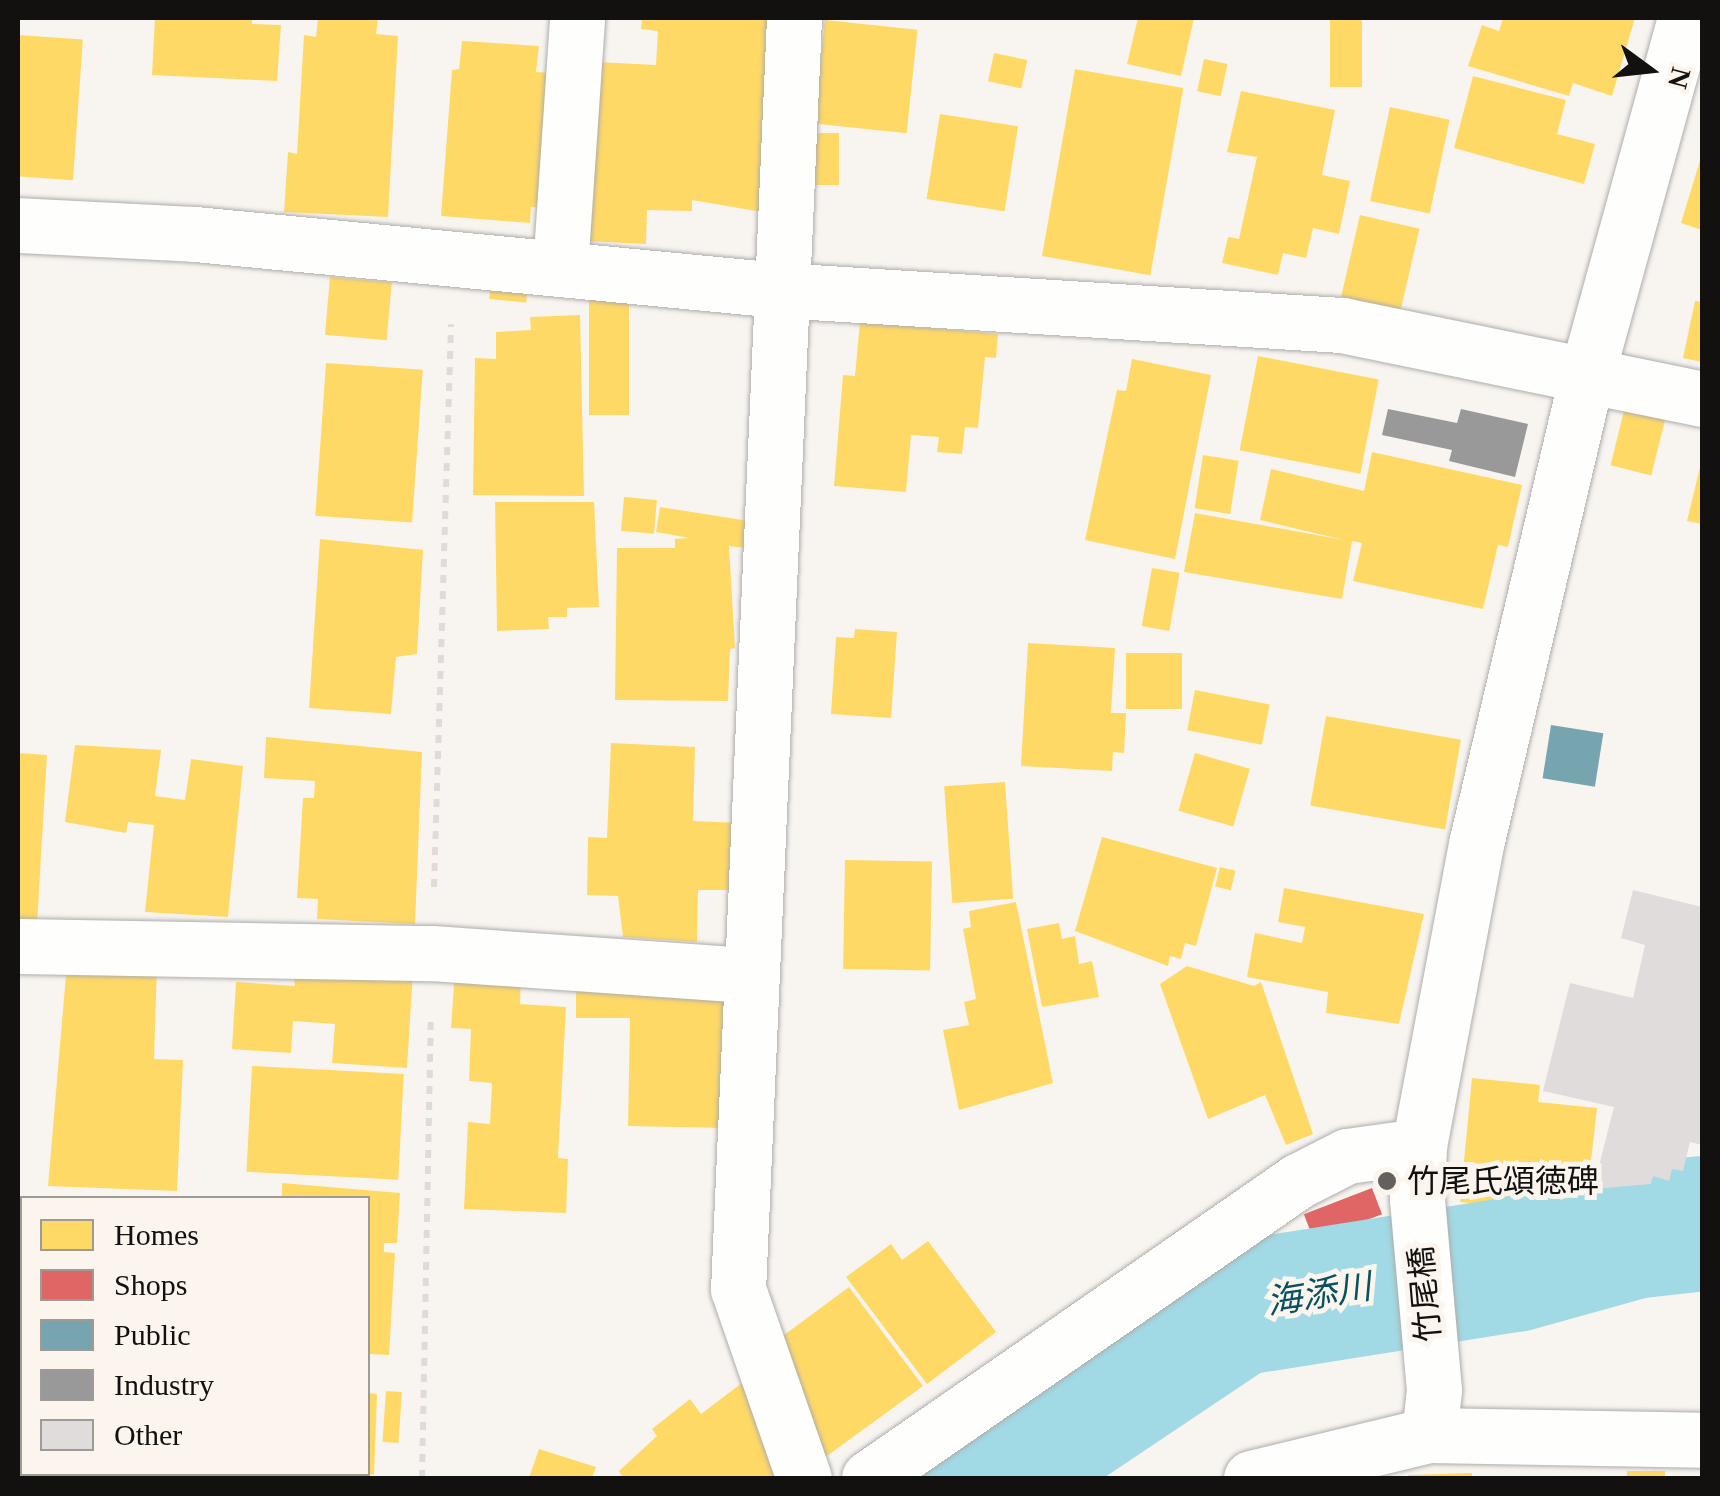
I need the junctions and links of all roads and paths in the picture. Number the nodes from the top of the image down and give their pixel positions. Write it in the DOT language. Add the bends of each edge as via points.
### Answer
graph roads {
  1 [pos="577,18"];
  2 [pos="794,18"];
  3 [pos="1685,18"];
  4 [pos="18,225"];
  5 [pos="453,258"];
  6 [pos="560,269"];
  7 [pos="778,290"];
  8 [pos="1588,374"];
  9 [pos="1702,399"];
  10 [pos="18,946"];
  11 [pos="432,954"];
  12 [pos="747,975"];
  13 [pos="1418,1172"];
  14 [pos="1432,1412"];
  15 [pos="1702,1440"];
  16 [pos="422,1478"];
  17 [pos="804,1478"];
  18 [pos="869,1478"];
  19 [pos="1251,1478"];
  1 -- 6 [label="street"];
  2 -- 7 [label="street"];
  3 -- 8 [label="street, 竹尾橋"];
  4 -- 5 [label="street"];
  5 -- 6 [label="street"];
  5 -- 11 [label="path"];
  6 -- 7 [label="street"];
  7 -- 8 [label="street" via="1342,325"];
  7 -- 12 [label="street"];
  8 -- 9 [label="street"];
  8 -- 13 [label="street, 竹尾橋" via="1477,840"];
  10 -- 11 [label="street"];
  11 -- 12 [label="street"];
  11 -- 16 [label="path"];
  12 -- 17 [label="street" via="738,1288"];
  13 -- 14 [label="street, 竹尾橋"];
  13 -- 18 [label="street" via="1361,1152 1298,1181"];
  14 -- 15 [label="street"];
  14 -- 19 [label="street"];
}
